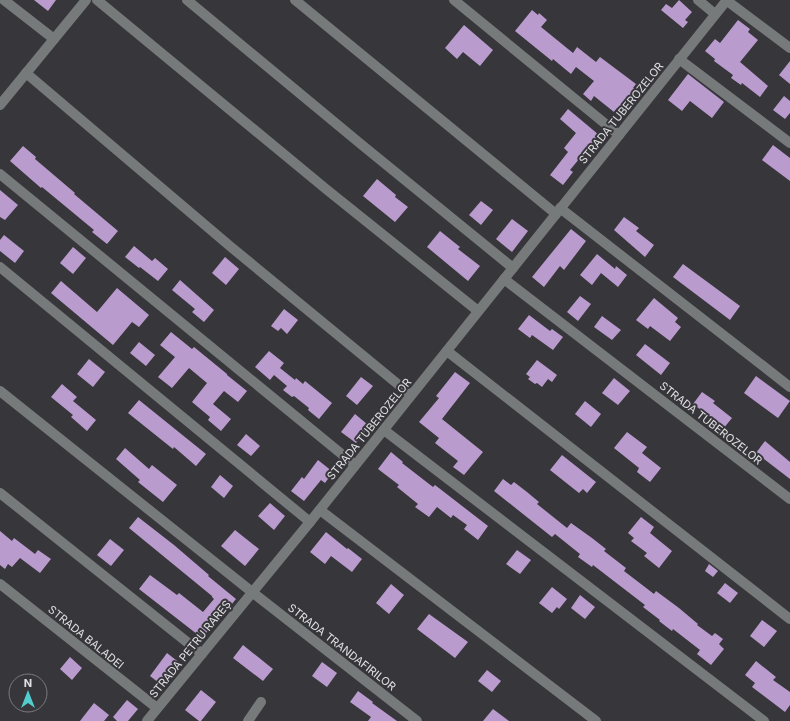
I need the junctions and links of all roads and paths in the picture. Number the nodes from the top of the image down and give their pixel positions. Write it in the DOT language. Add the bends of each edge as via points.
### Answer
graph roads {
  1 [pos="4,0"];
  2 [pos="86,0"];
  3 [pos="97,0"];
  4 [pos="187,0"];
  5 [pos="295,0"];
  6 [pos="454,0"];
  7 [pos="698,0"];
  8 [pos="726,0"];
  9 [pos="715,14"];
  10 [pos="54,39"];
  11 [pos="790,48"];
  12 [pos="679,59"];
  13 [pos="26,73"];
  14 [pos="0,105"];
  15 [pos="619,135"];
  16 [pos="790,143"];
  17 [pos="0,174"];
  18 [pos="558,211"];
  19 [pos="0,267"];
  20 [pos="513,268"];
  21 [pos="504,279"];
  22 [pos="478,311"];
  23 [pos="447,351"];
  24 [pos="790,387"];
  25 [pos="0,391"];
  26 [pos="411,396"];
  27 [pos="384,430"];
  28 [pos="355,465"];
  29 [pos="0,493"];
  30 [pos="790,499"];
  31 [pos="320,510"];
  32 [pos="310,522"];
  33 [pos="0,584"];
  34 [pos="252,592"];
  35 [pos="790,619"];
  36 [pos="202,654"];
  37 [pos="261,702"];
  38 [pos="157,708"];
  39 [pos="147,721"];
  40 [pos="248,721"];
  41 [pos="417,721"];
  42 [pos="596,721"];
  43 [pos="764,721"];
  1 -- 10 [label="street"];
  2 -- 10 [label="street"];
  3 -- 22 [label="street"];
  4 -- 20 [label="street"];
  5 -- 18 [label="street"];
  6 -- 15 [label="street"];
  7 -- 9 [label="street"];
  8 -- 9 [label="street, STRADA TUBEROZELOR"];
  8 -- 11 [label="street"];
  9 -- 12 [label="street, STRADA TUBEROZELOR"];
  10 -- 13 [label="street"];
  12 -- 15 [label="street, STRADA TUBEROZELOR"];
  12 -- 16 [label="street"];
  13 -- 14 [label="street"];
  13 -- 26 [label="street"];
  15 -- 18 [label="street, STRADA TUBEROZELOR"];
  17 -- 28 [label="street"];
  18 -- 20 [label="street, STRADA TUBEROZELOR"];
  18 -- 24 [label="street"];
  19 -- 32 [label="street"];
  20 -- 21 [label="street, STRADA TUBEROZELOR"];
  21 -- 22 [label="street, STRADA TUBEROZELOR"];
  21 -- 30 [label="street, STRADA TUBEROZELOR"];
  22 -- 23 [label="street, STRADA TUBEROZELOR"];
  23 -- 26 [label="street, STRADA TUBEROZELOR"];
  23 -- 35 [label="street"];
  25 -- 34 [label="street, STRADA TRANDAFIRILOR"];
  26 -- 27 [label="street, STRADA TUBEROZELOR"];
  27 -- 28 [label="street, STRADA TUBEROZELOR"];
  27 -- 43 [label="street"];
  28 -- 31 [label="street, STRADA TUBEROZELOR"];
  29 -- 36 [label="street"];
  31 -- 32 [label="street, STRADA TUBEROZELOR"];
  31 -- 42 [label="street"];
  32 -- 34 [label="street, STRADA TUBEROZELOR"];
  33 -- 38 [label="street, STRADA BALADEI"];
  34 -- 36 [label="street, STRADA PETRU RAREȘ"];
  34 -- 41 [label="street, STRADA TRANDAFIRILOR"];
  36 -- 38 [label="street, STRADA PETRU RAREȘ"];
  37 -- 40 [label="street"];
  38 -- 39 [label="street, STRADA PETRU RAREȘ"];
}
